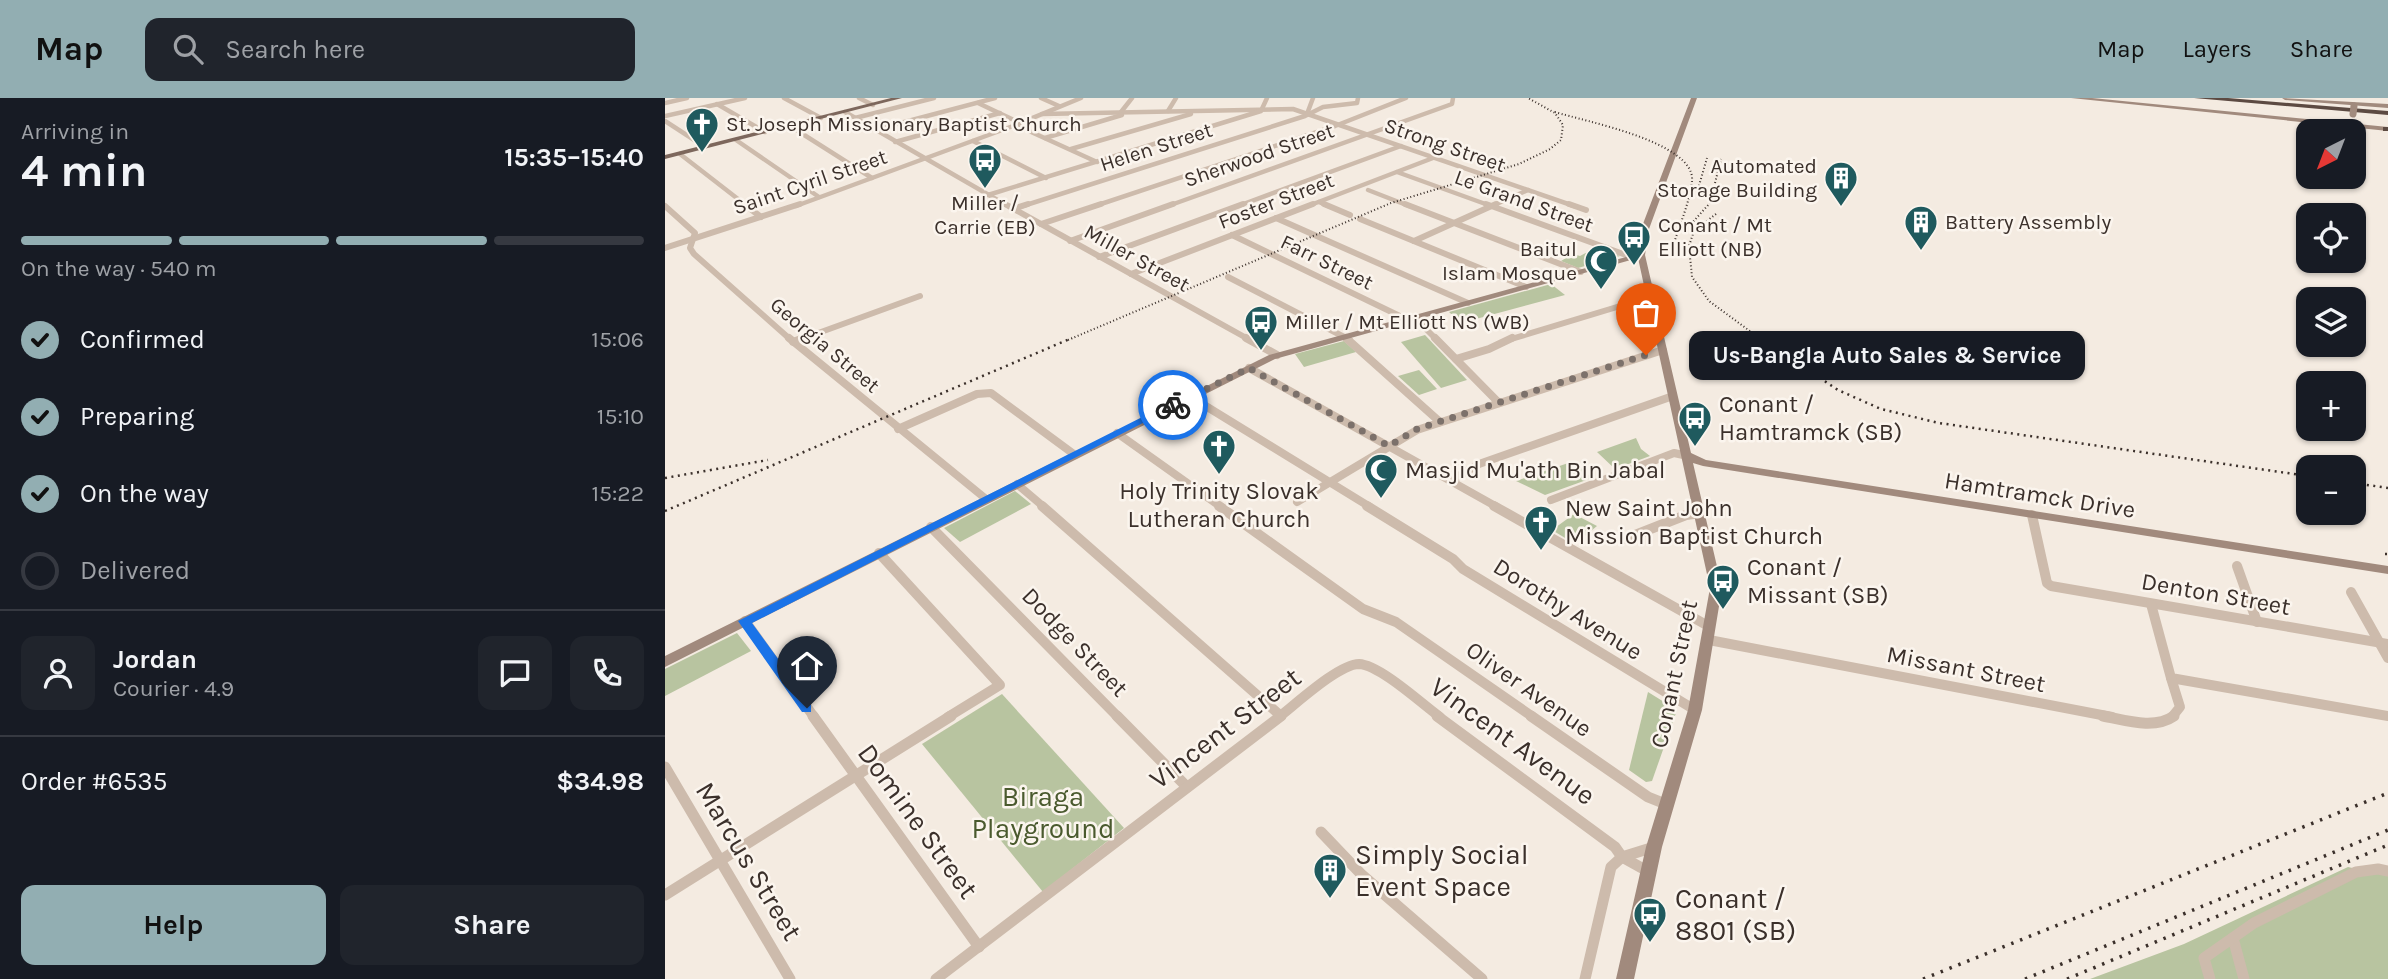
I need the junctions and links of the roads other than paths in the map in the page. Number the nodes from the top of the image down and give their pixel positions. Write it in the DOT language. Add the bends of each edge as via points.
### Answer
graph roads {
  1 [pos="687,98"];
  2 [pos="745,98"];
  3 [pos="784,98"];
  4 [pos="859,98"];
  5 [pos="899,98"];
  6 [pos="934,98"];
  7 [pos="995,98"];
  8 [pos="1041,98"];
  9 [pos="1081,98"];
  10 [pos="1088,98"];
  11 [pos="1132,98"];
  12 [pos="1176,98"];
  13 [pos="1221,98"];
  14 [pos="1267,98"];
  15 [pos="1313,98"];
  16 [pos="1358,98"];
  17 [pos="1406,98"];
  18 [pos="1453,98"];
  19 [pos="1694,98"];
  20 [pos="2074,98"];
  21 [pos="2198,98"];
  22 [pos="2218,98"];
  23 [pos="2280,98"];
  24 [pos="2285,98"];
  25 [pos="2091,99"];
  26 [pos="2295,99"];
  27 [pos="665,103"];
  28 [pos="978,103"];
  29 [pos="717,104"];
  30 [pos="873,105"];
  31 [pos="1059,106"];
  32 [pos="2388,106"];
  33 [pos="1203,110"];
  34 [pos="1215,110"];
  35 [pos="1262,110"];
  36 [pos="1168,111"];
  37 [pos="2352,111"];
  38 [pos="845,112"];
  39 [pos="1121,112"];
  40 [pos="1134,112"];
  41 [pos="1000,113"];
  42 [pos="1076,113"];
  43 [pos="2388,113"];
  44 [pos="1042,114"];
  45 [pos="1307,114"];
  46 [pos="821,118"];
  47 [pos="855,118"];
  48 [pos="665,119"];
  49 [pos="2388,121"];
  50 [pos="1018,124"];
  51 [pos="1337,124"];
  52 [pos="790,126"];
  53 [pos="2388,129"];
  54 [pos="874,130"];
  55 [pos="765,132"];
  56 [pos="1369,135"];
  57 [pos="1045,138"];
  58 [pos="736,139"];
  59 [pos="973,141"];
  60 [pos="895,142"];
  61 [pos="1401,146"];
  62 [pos="705,147"];
  63 [pos="1071,149"];
  64 [pos="680,153"];
  65 [pos="665,157"];
  66 [pos="1433,158"];
  67 [pos="923,159"];
  68 [pos="1097,162"];
  69 [pos="1397,172"];
  70 [pos="872,177"];
  71 [pos="1046,178"];
  72 [pos="1368,190"];
  73 [pos="1528,190"];
  74 [pos="988,195"];
  75 [pos="819,197"];
  76 [pos="1319,202"];
  77 [pos="665,205"];
  78 [pos="1491,206"];
  79 [pos="1013,209"];
  80 [pos="1586,210"];
  81 [pos="1350,215"];
  82 [pos="761,217"];
  83 [pos="1276,218"];
  84 [pos="1360,219"];
  85 [pos="1454,223"];
  86 [pos="1041,224"];
  87 [pos="1232,235"];
  88 [pos="694,239"];
  89 [pos="1070,241"];
  90 [pos="1414,241"];
  91 [pos="665,248"];
  92 [pos="1641,255"];
  93 [pos="1099,257"];
  94 [pos="1581,272"];
  95 [pos="1131,274"];
  96 [pos="1228,277"];
  97 [pos="1526,287"];
  98 [pos="920,296"];
  99 [pos="1650,297"];
  100 [pos="1468,303"];
  101 [pos="1410,318"];
  102 [pos="1344,336"];
  103 [pos="793,342"];
  104 [pos="1663,350"];
  105 [pos="1276,355"];
  106 [pos="1456,359"];
  107 [pos="1249,368"];
  108 [pos="1674,396"];
  109 [pos="1191,397"];
  110 [pos="1499,403"];
  111 [pos="1440,422"];
  112 [pos="898,429"];
  113 [pos="1117,433"];
  114 [pos="1389,446"];
  115 [pos="1075,455"];
  116 [pos="1688,456"];
  117 [pos="1451,480"];
  118 [pos="1328,483"];
  119 [pos="1017,484"];
  120 [pos="986,499"];
  121 [pos="1551,500"];
  122 [pos="1297,502"];
  123 [pos="1701,513"];
  124 [pos="2032,515"];
  125 [pos="931,527"];
  126 [pos="1625,539"];
  127 [pos="879,554"];
  128 [pos="2237,566"];
  129 [pos="2388,570"];
  130 [pos="2351,592"];
  131 [pos="2151,604"];
  132 [pos="744,621"];
  133 [pos="2257,622"];
  134 [pos="1710,633"];
  135 [pos="2384,643"];
  136 [pos="2388,658"];
  137 [pos="665,662"];
  138 [pos="1342,669"];
  139 [pos="2171,678"];
  140 [pos="1695,710"];
  141 [pos="1281,716"];
  142 [pos="2388,716"];
  143 [pos="665,767"];
  144 [pos="855,776"];
  145 [pos="1187,788"];
  146 [pos="1668,805"];
  147 [pos="1321,832"];
  148 [pos="1654,847"];
  149 [pos="1622,857"];
  150 [pos="720,860"];
  151 [pos="2383,870"];
  152 [pos="1649,872"];
  153 [pos="665,895"];
  154 [pos="2233,938"];
  155 [pos="979,947"];
  156 [pos="790,979"];
  157 [pos="936,979"];
  158 [pos="1482,979"];
  159 [pos="1585,979"];
  160 [pos="1625,979"];
  161 [pos="2210,979"];
  162 [pos="2244,979"];
  1 -- 27 [label="street"];
  2 -- 29 [label="street"];
  3 -- 46 [label="street"];
  4 -- 30 [label="street"];
  5 -- 30 [label="main road"];
  6 -- 47 [label="street"];
  7 -- 28 [label="street"];
  8 -- 31 [label="street"];
  9 -- 31 [label="street, Saint Cyril Street"];
  10 -- 42 [label="street"];
  11 -- 39 [label="street"];
  12 -- 36 [label="street"];
  13 -- 34 [label="street"];
  14 -- 35 [label="street"];
  15 -- 45 [label="street"];
  16 -- 45 [label="street, Helen Street" via="1357,103 1332,104"];
  17 -- 51 [label="street"];
  18 -- 56 [label="street, Sherwood Street" via="1453,104"];
  19 -- 92 [label="main road" via="1645,229"];
  20 -- 25 [label="main road"];
  21 -- 43 [label="highway"];
  22 -- 43 [label="highway"];
  23 -- 26 [label="highway"];
  24 -- 26 [label="main road"];
  25 -- 37 [label="main road" via="2326,120"];
  26 -- 37 [label="main road"];
  28 -- 41 [label="street"];
  28 -- 54 [label="street"];
  29 -- 48 [label="street"];
  29 -- 55 [label="street"];
  30 -- 38 [label="main road"];
  31 -- 44 [label="street, Saint Cyril Street"];
  32 -- 37 [label="main road"];
  33 -- 34 [label="street, Strong Street"];
  33 -- 36 [label="street, Strong Street"];
  33 -- 63 [label="street"];
  34 -- 35 [label="street, Strong Street"];
  35 -- 45 [label="street, Strong Street" via="1293,109"];
  35 -- 68 [label="street"];
  36 -- 40 [label="street, Strong Street"];
  37 -- 49 [label="main road"];
  37 -- 53 [label="main road"];
  38 -- 46 [label="main road"];
  38 -- 47 [label="street, Miller Street"];
  39 -- 40 [label="street, Strong Street"];
  39 -- 42 [label="street, Strong Street"];
  40 -- 57 [label="street"];
  41 -- 50 [label="street"];
  41 -- 60 [label="street"];
  42 -- 44 [label="street, Strong Street"];
  44 -- 50 [label="street, Saint Cyril Street"];
  45 -- 51 [label="street, Strong Street"];
  45 -- 79 [label="street, Helen Street"];
  46 -- 52 [label="main road"];
  47 -- 54 [label="street, Miller Street"];
  48 -- 62 [label="street"];
  50 -- 57 [label="street"];
  50 -- 59 [label="street, Saint Cyril Street"];
  51 -- 56 [label="street, Strong Street"];
  51 -- 86 [label="street"];
  52 -- 55 [label="main road"];
  52 -- 70 [label="street"];
  54 -- 60 [label="street, Miller Street"];
  55 -- 58 [label="main road"];
  56 -- 61 [label="street, Strong Street"];
  56 -- 89 [label="street, Sherwood Street"];
  57 -- 63 [label="street"];
  58 -- 62 [label="main road"];
  58 -- 75 [label="street"];
  59 -- 67 [label="street, Saint Cyril Street"];
  59 -- 71 [label="street"];
  60 -- 67 [label="street, Miller Street"];
  61 -- 66 [label="street, Strong Street"];
  61 -- 93 [label="street"];
  62 -- 64 [label="main road"];
  63 -- 68 [label="street"];
  64 -- 65 [label="main road"];
  64 -- 82 [label="street"];
  66 -- 69 [label="street, Foster Street"];
  66 -- 73 [label="street, Strong Street"];
  67 -- 70 [label="street, Saint Cyril Street"];
  67 -- 74 [label="street, Miller Street"];
  68 -- 71 [label="street"];
  69 -- 76 [label="street, Foster Street"];
  69 -- 78 [label="street, Le Grand Street"];
  70 -- 75 [label="street, Saint Cyril Street"];
  71 -- 74 [label="street"];
  72 -- 85 [label="street"];
  73 -- 78 [label="street"];
  73 -- 80 [label="street, Strong Street"];
  74 -- 79 [label="street, Miller Street"];
  75 -- 82 [label="street, Saint Cyril Street"];
  76 -- 81 [label="street"];
  76 -- 83 [label="street, Foster Street"];
  77 -- 88 [label="street, Georgia Street" via="695,233"];
  78 -- 85 [label="street"];
  78 -- 92 [label="street, Le Grand Street" via="1626,256"];
  79 -- 86 [label="street, Miller Street"];
  82 -- 88 [label="street, Saint Cyril Street"];
  83 -- 87 [label="street, Foster Street"];
  83 -- 100 [label="street"];
  84 -- 90 [label="street"];
  85 -- 90 [label="street"];
  85 -- 94 [label="street"];
  86 -- 89 [label="street, Miller Street"];
  87 -- 95 [label="street, Foster Street"];
  87 -- 101 [label="street, Farr Street"];
  88 -- 91 [label="street, Saint Cyril Street"];
  88 -- 103 [label="street, Georgia Street" via="692,252"];
  89 -- 93 [label="street, Miller Street"];
  90 -- 97 [label="street"];
  92 -- 94 [label="main road"];
  92 -- 99 [label="main road, Conant Street"];
  93 -- 95 [label="street, Miller Street"];
  94 -- 97 [label="main road"];
  95 -- 105 [label="street, Miller Street"];
  96 -- 102 [label="street"];
  97 -- 100 [label="main road"];
  98 -- 103 [label="street"];
  99 -- 104 [label="main road, Conant Street"];
  99 -- 106 [label="street" via="1516,336"];
  100 -- 101 [label="main road"];
  101 -- 102 [label="main road"];
  101 -- 106 [label="street, Farr Street"];
  102 -- 105 [label="main road"];
  102 -- 111 [label="street"];
  103 -- 112 [label="street, Georgia Street"];
  104 -- 108 [label="main road, Conant Street"];
  104 -- 110 [label="street"];
  105 -- 107 [label="main road"];
  106 -- 110 [label="street, Farr Street"];
  107 -- 109 [label="main road"];
  107 -- 114 [label="street"];
  108 -- 116 [label="main road, Conant Street"];
  108 -- 117 [label="street" via="1479,464"];
  109 -- 113 [label="main road"];
  109 -- 118 [label="street, Dorothy Avenue"];
  110 -- 111 [label="street"];
  111 -- 114 [label="street"];
  112 -- 115 [label="street" via="977,394 991,393"];
  112 -- 120 [label="street, Georgia Street"];
  113 -- 115 [label="main road"];
  113 -- 146 [label="street, Oliver Avenue" via="1364,610 1396,622 1648,797"];
  114 -- 117 [label="street"];
  114 -- 118 [label="street"];
  115 -- 119 [label="main road"];
  116 -- 121 [label="street" via="1674,453"];
  116 -- 123 [label="main road, Conant Street"];
  116 -- 124 [label="main road, Hamtramck Drive" via="1703,463"];
  117 -- 134 [label="street"];
  118 -- 122 [label="street"];
  118 -- 140 [label="street, Dorothy Avenue"];
  119 -- 120 [label="main road"];
  119 -- 141 [label="street"];
  120 -- 125 [label="main road"];
  123 -- 126 [label="street"];
  123 -- 134 [label="main road, Conant Street" via="1716,588"];
  124 -- 129 [label="main road, Hamtramck Drive"];
  124 -- 131 [label="street, Denton Street" via="2047,583"];
  125 -- 127 [label="main road"];
  125 -- 145 [label="street, Dodge Street"];
  127 -- 132 [label="main road"];
  127 -- 144 [label="street" via="1000,685"];
  128 -- 133 [label="street"];
  130 -- 135 [label="street"];
  131 -- 133 [label="street, Denton Street"];
  131 -- 139 [label="street"];
  132 -- 137 [label="main road"];
  132 -- 144 [label="street, Domine Street"];
  133 -- 135 [label="street, Denton Street"];
  134 -- 139 [label="street, Missant Street" via="2137,722 2160,724 2172,719 2180,707"];
  134 -- 140 [label="main road, Conant Street"];
  135 -- 136 [label="street"];
  138 -- 141 [label="street, Vincent Street"];
  138 -- 149 [label="street, Vincent Avenue" via="1358,664 1373,668 1615,847"];
  139 -- 142 [label="street"];
  140 -- 146 [label="main road, Conant Street"];
  141 -- 145 [label="street, Vincent Street"];
  143 -- 150 [label="street, Marcus Street"];
  144 -- 150 [label="street"];
  144 -- 155 [label="street, Domine Street"];
  145 -- 155 [label="street, Vincent Street"];
  146 -- 148 [label="main road, Conant Street"];
  147 -- 158 [label="street" via="1362,875"];
  148 -- 149 [label="street"];
  148 -- 152 [label="main road, Conant Street"];
  149 -- 152 [label="street, Vincent Avenue"];
  149 -- 159 [label="street" via="1611,867"];
  150 -- 153 [label="street"];
  150 -- 156 [label="street, Marcus Street"];
  151 -- 154 [label="street" via="2356,872"];
  152 -- 160 [label="main road, Conant Street"];
  154 -- 161 [label="street" via="2204,958"];
  154 -- 162 [label="street"];
  155 -- 157 [label="street, Vincent Street"];
}
